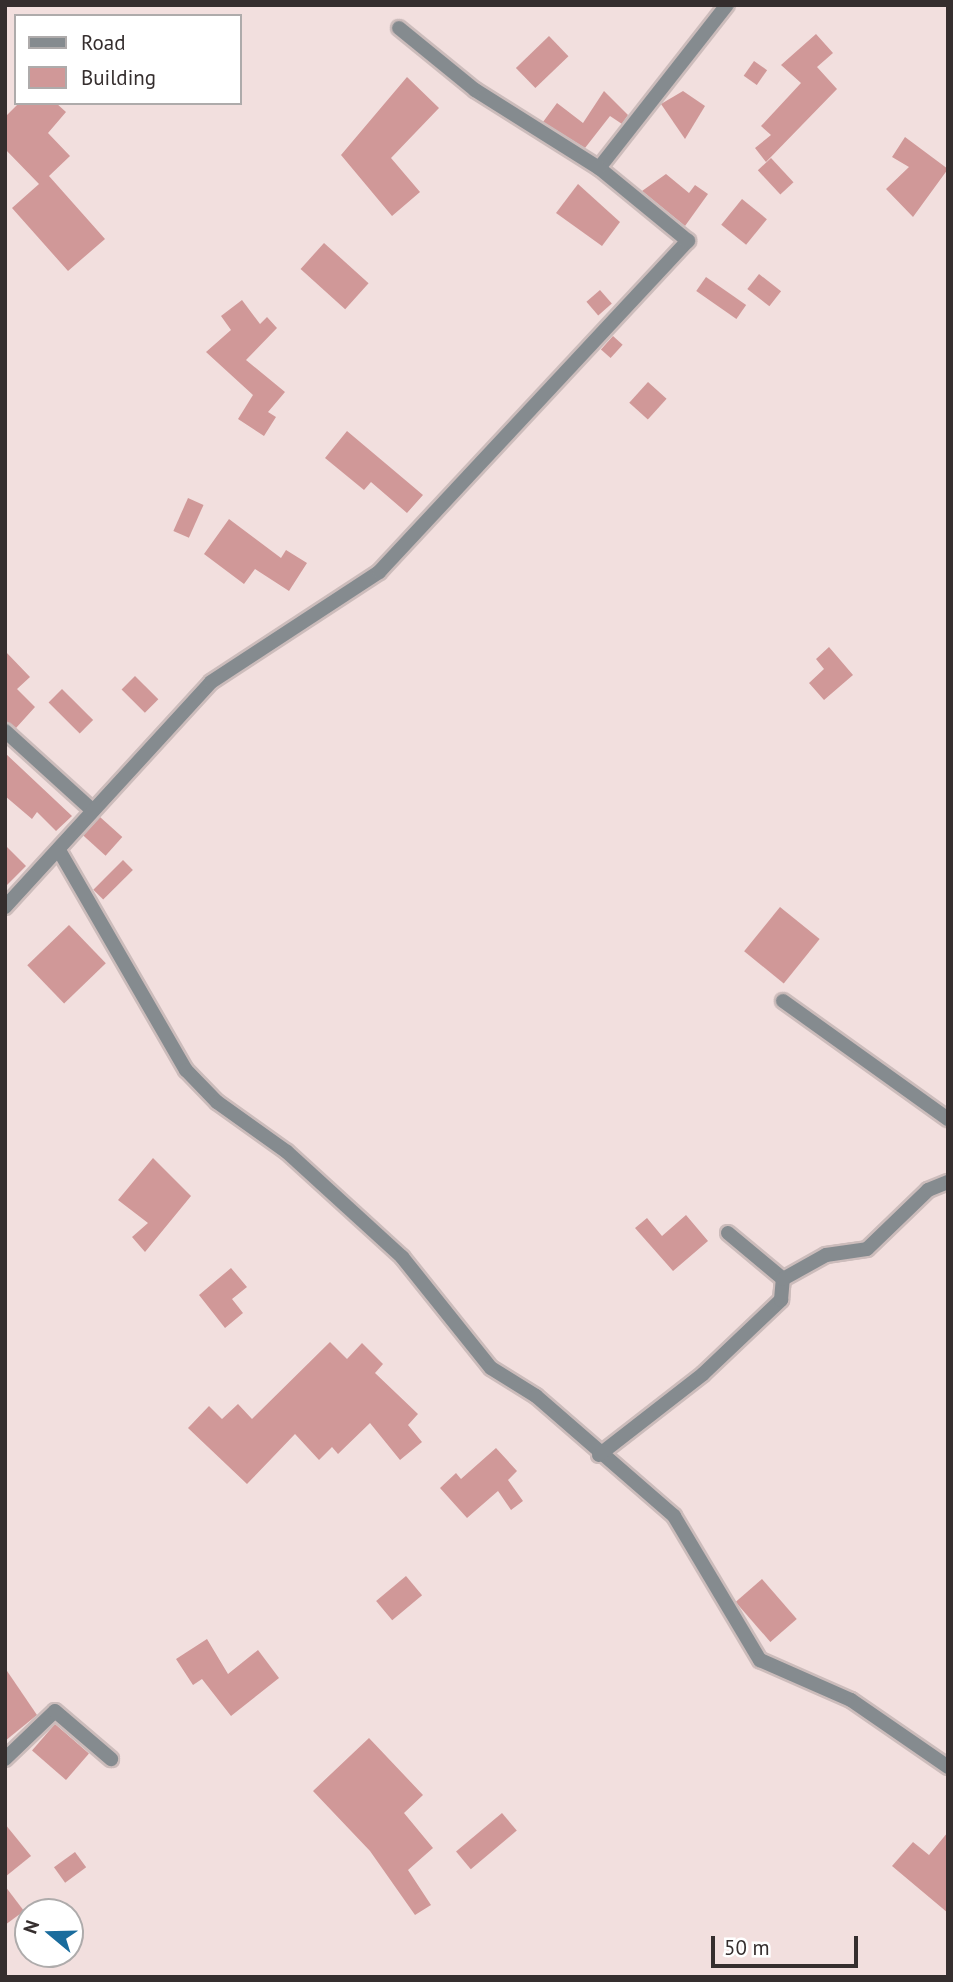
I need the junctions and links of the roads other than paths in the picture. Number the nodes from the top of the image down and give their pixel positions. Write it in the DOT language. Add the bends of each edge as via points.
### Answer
graph roads {
  1 [pos="727,5"];
  2 [pos="399,28"];
  3 [pos="599,168"];
  4 [pos="5,731"];
  5 [pos="90,808"];
  6 [pos="60,852"];
  7 [pos="5,907"];
  8 [pos="783,1001"];
  9 [pos="948,1119"];
  10 [pos="948,1182"];
  11 [pos="728,1233"];
  12 [pos="783,1279"];
  13 [pos="598,1455"];
  14 [pos="5,1759"];
  15 [pos="111,1759"];
  16 [pos="948,1767"];
  1 -- 3 [label="street"];
  2 -- 3 [label="street" via="475,90"];
  3 -- 5 [label="street" via="688,241 379,572 211,681"];
  4 -- 5 [label="street"];
  5 -- 6 [label="street"];
  6 -- 7 [label="street"];
  6 -- 13 [label="street" via="186,1070 402,1257 491,1368 536,1396"];
  8 -- 9 [label="street"];
  10 -- 12 [label="street" via="928,1189 867,1249 826,1255"];
  11 -- 12 [label="street"];
  12 -- 13 [label="street" via="781,1300 703,1374"];
  13 -- 16 [label="street" via="674,1516 760,1660 851,1700"];
  14 -- 15 [label="street" via="55,1711"];
}
